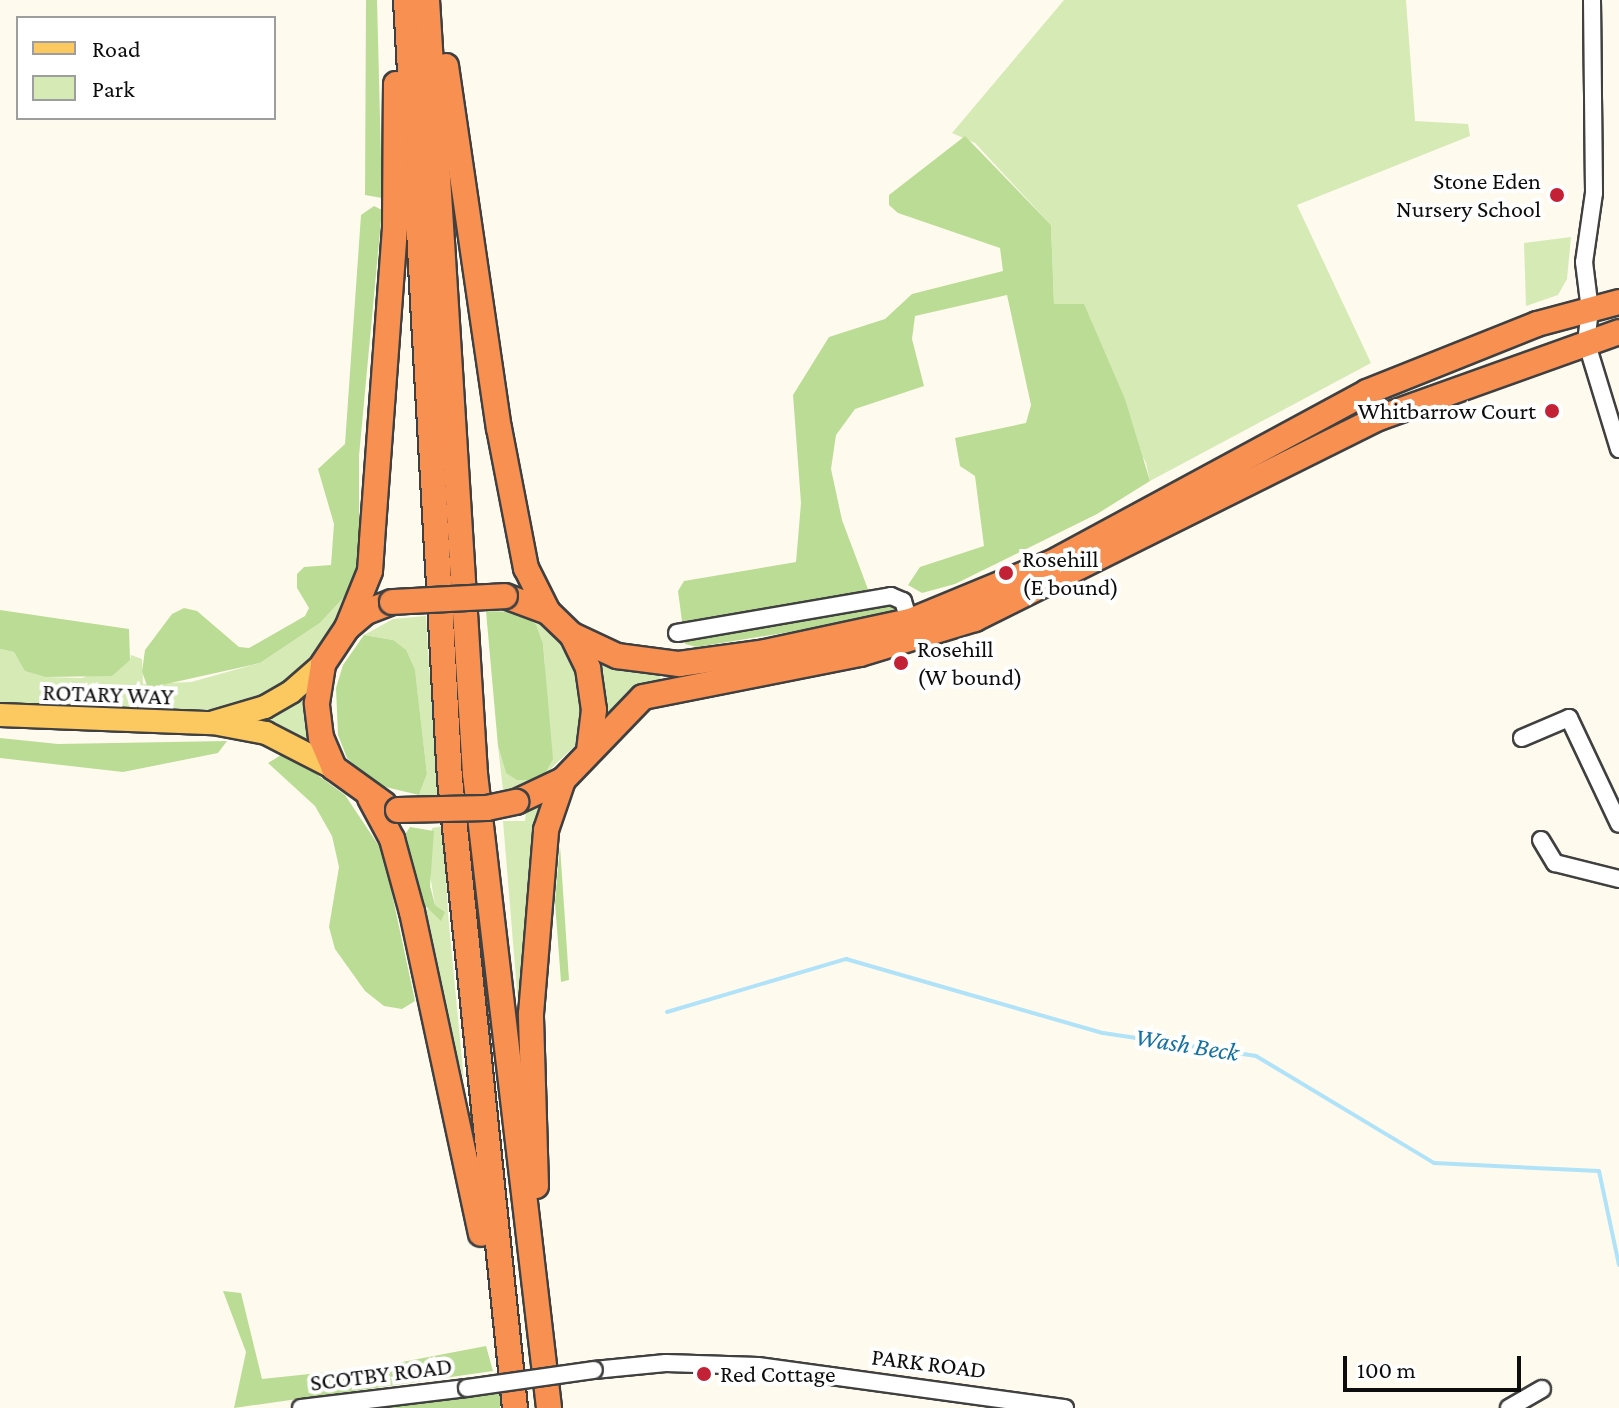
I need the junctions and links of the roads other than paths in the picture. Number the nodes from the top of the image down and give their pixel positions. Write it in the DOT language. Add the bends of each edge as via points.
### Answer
graph roads {
  1 [pos="398,0"];
  2 [pos="406,0"];
  3 [pos="427,0"];
  4 [pos="436,0"];
  5 [pos="1592,0"];
  6 [pos="1619,302"];
  7 [pos="1590,310"];
  8 [pos="1619,332"];
  9 [pos="1586,341"];
  10 [pos="1619,449"];
  11 [pos="548,612"];
  12 [pos="347,628"];
  13 [pos="912,631"];
  14 [pos="677,633"];
  15 [pos="572,635"];
  16 [pos="323,664"];
  17 [pos="0,715"];
  18 [pos="213,723"];
  19 [pos="1522,738"];
  20 [pos="589,749"];
  21 [pos="334,768"];
  22 [pos="563,780"];
  23 [pos="370,798"];
  24 [pos="1619,824"];
  25 [pos="1541,840"];
  26 [pos="1619,879"];
  27 [pos="540,1353"];
  28 [pos="506,1354"];
  29 [pos="467,1388"];
  30 [pos="1542,1389"];
  31 [pos="301,1408"];
  32 [pos="515,1408"];
  33 [pos="549,1408"];
  34 [pos="1065,1408"];
  35 [pos="1509,1408"];
  1 -- 12 [label="highway" via="395,227 375,512 370,571"];
  2 -- 28 [label="highway" via="450,779"];
  3 -- 27 [label="highway" via="475,774"];
  4 -- 11 [label="highway" via="499,428 526,568"];
  5 -- 7 [label="street" via="1594,193 1584,262"];
  6 -- 7 [label="highway"];
  7 -- 9 [label="street"];
  7 -- 13 [label="highway" via="1537,324 1367,392 1051,563"];
  8 -- 9 [label="highway"];
  9 -- 10 [label="street"];
  9 -- 13 [label="highway" via="1379,418 1045,587"];
  11 -- 12 [label="highway, bridge" via="505,596 392,602 366,612"];
  11 -- 15 [label="highway"];
  12 -- 16 [label="highway"];
  13 -- 14 [label="street" via="903,601 891,596"];
  13 -- 15 [label="highway" via="679,664 617,656"];
  13 -- 20 [label="highway" via="659,691 627,710"];
  15 -- 20 [label="highway" via="588,668 594,710"];
  16 -- 18 [label="main road, ROTARY WAY" via="265,707"];
  16 -- 21 [label="highway" via="317,703 321,738"];
  17 -- 18 [label="main road, ROTARY WAY"];
  18 -- 21 [label="main road, ROTARY WAY" via="266,733"];
  19 -- 24 [label="street" via="1569,718"];
  20 -- 22 [label="highway"];
  21 -- 23 [label="highway"];
  22 -- 23 [label="highway, bridge" via="516,802 487,808 398,810"];
  22 -- 27 [label="highway" via="546,830 531,1014"];
  23 -- 28 [label="highway" via="392,839 412,912"];
  25 -- 26 [label="street" via="1555,863"];
  27 -- 33 [label="highway"];
  28 -- 32 [label="highway"];
  29 -- 31 [label="street, SCOTBY ROAD"];
  29 -- 34 [label="street, PARK ROAD, bridge" via="692,1362 758,1366"];
  30 -- 35 [label="street"];
}
